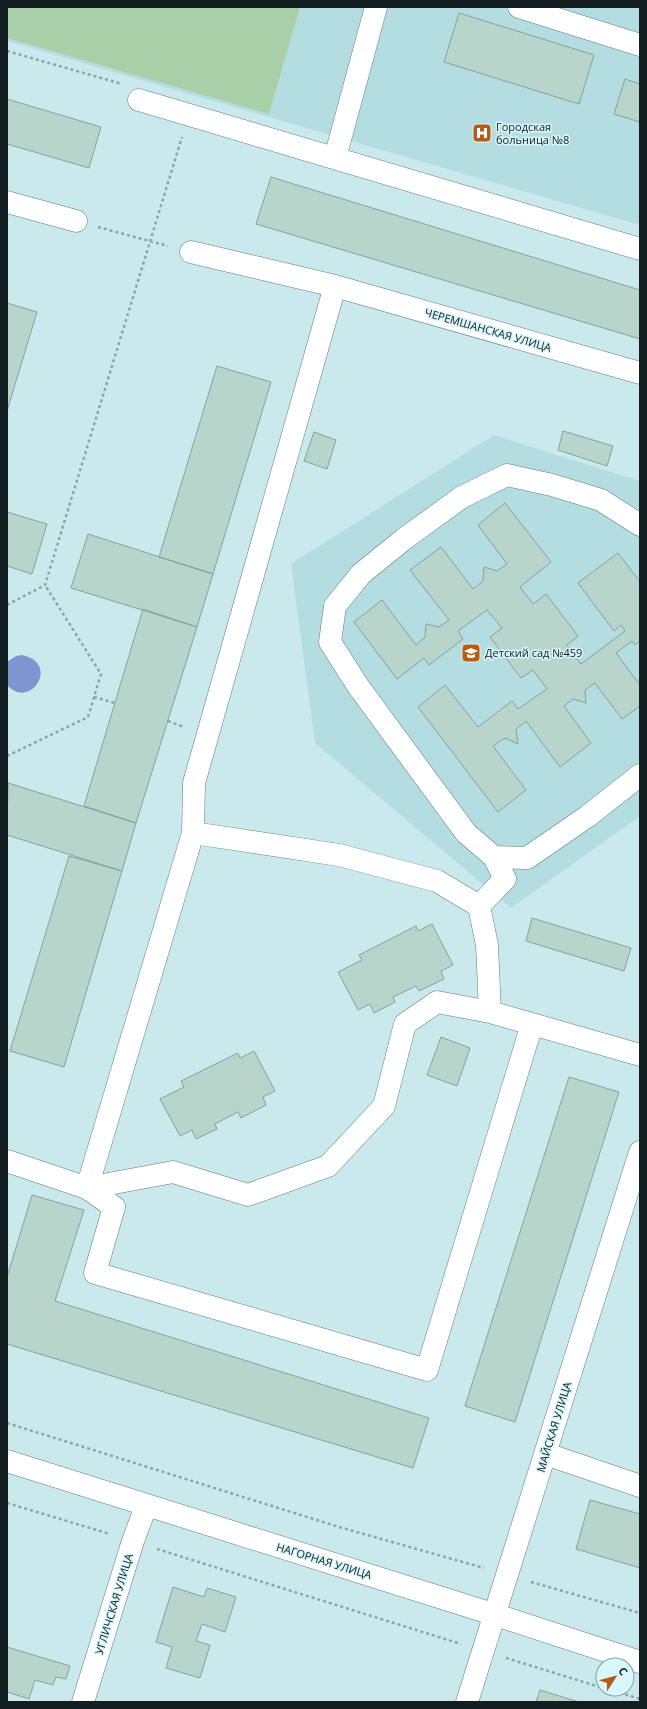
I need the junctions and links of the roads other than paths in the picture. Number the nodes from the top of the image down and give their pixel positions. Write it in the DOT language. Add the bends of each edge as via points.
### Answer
graph roads {
  1 [pos="376,7"];
  2 [pos="519,7"];
  3 [pos="640,44"];
  4 [pos="139,100"];
  5 [pos="335,158"];
  6 [pos="7,202"];
  7 [pos="76,221"];
  8 [pos="640,249"];
  9 [pos="192,252"];
  10 [pos="335,286"];
  11 [pos="640,373"];
  12 [pos="640,525"];
  13 [pos="640,775"];
  14 [pos="193,833"];
  15 [pos="494,857"];
  16 [pos="479,906"];
  17 [pos="490,1012"];
  18 [pos="532,1024"];
  19 [pos="640,1055"];
  20 [pos="640,1152"];
  21 [pos="7,1161"];
  22 [pos="86,1188"];
  23 [pos="546,1454"];
  24 [pos="7,1461"];
  25 [pos="640,1486"];
  26 [pos="146,1506"];
  27 [pos="496,1615"];
  28 [pos="640,1662"];
  29 [pos="83,1702"];
  30 [pos="468,1702"];
  1 -- 5 [label="street"];
  2 -- 3 [label="street"];
  4 -- 5 [label="street"];
  5 -- 8 [label="street"];
  6 -- 7 [label="street"];
  9 -- 10 [label="street, ЧЕРЕМШАНСКАЯ УЛИЦА"];
  10 -- 11 [label="street, ЧЕРЕМШАНСКАЯ УЛИЦА"];
  10 -- 14 [label="street" via="194,783"];
  12 -- 15 [label="street" via="601,500 507,475 462,496 404,539 361,574 334,606 330,642 466,833"];
  13 -- 15 [label="street" via="588,816 527,858"];
  14 -- 16 [label="street" via="339,855 437,881"];
  14 -- 22 [label="street"];
  15 -- 16 [label="street" via="505,879"];
  16 -- 17 [label="street" via="488,945"];
  17 -- 18 [label="street"];
  17 -- 22 [label="street" via="437,1002 405,1024 384,1106 328,1166 248,1195 173,1172"];
  18 -- 19 [label="street"];
  18 -- 22 [label="street" via="427,1370 95,1273 114,1207"];
  20 -- 23 [label="street, МАЙСКАЯ УЛИЦА"];
  21 -- 22 [label="street"];
  23 -- 25 [label="street"];
  23 -- 27 [label="street, МАЙСКАЯ УЛИЦА"];
  24 -- 26 [label="street, НАГОРНАЯ УЛИЦА"];
  26 -- 27 [label="street, НАГОРНАЯ УЛИЦА"];
  26 -- 29 [label="street, УГЛИЧСКАЯ УЛИЦА"];
  27 -- 28 [label="street, НАГОРНАЯ УЛИЦА"];
  27 -- 30 [label="street, МАЙСКАЯ УЛИЦА"];
}
